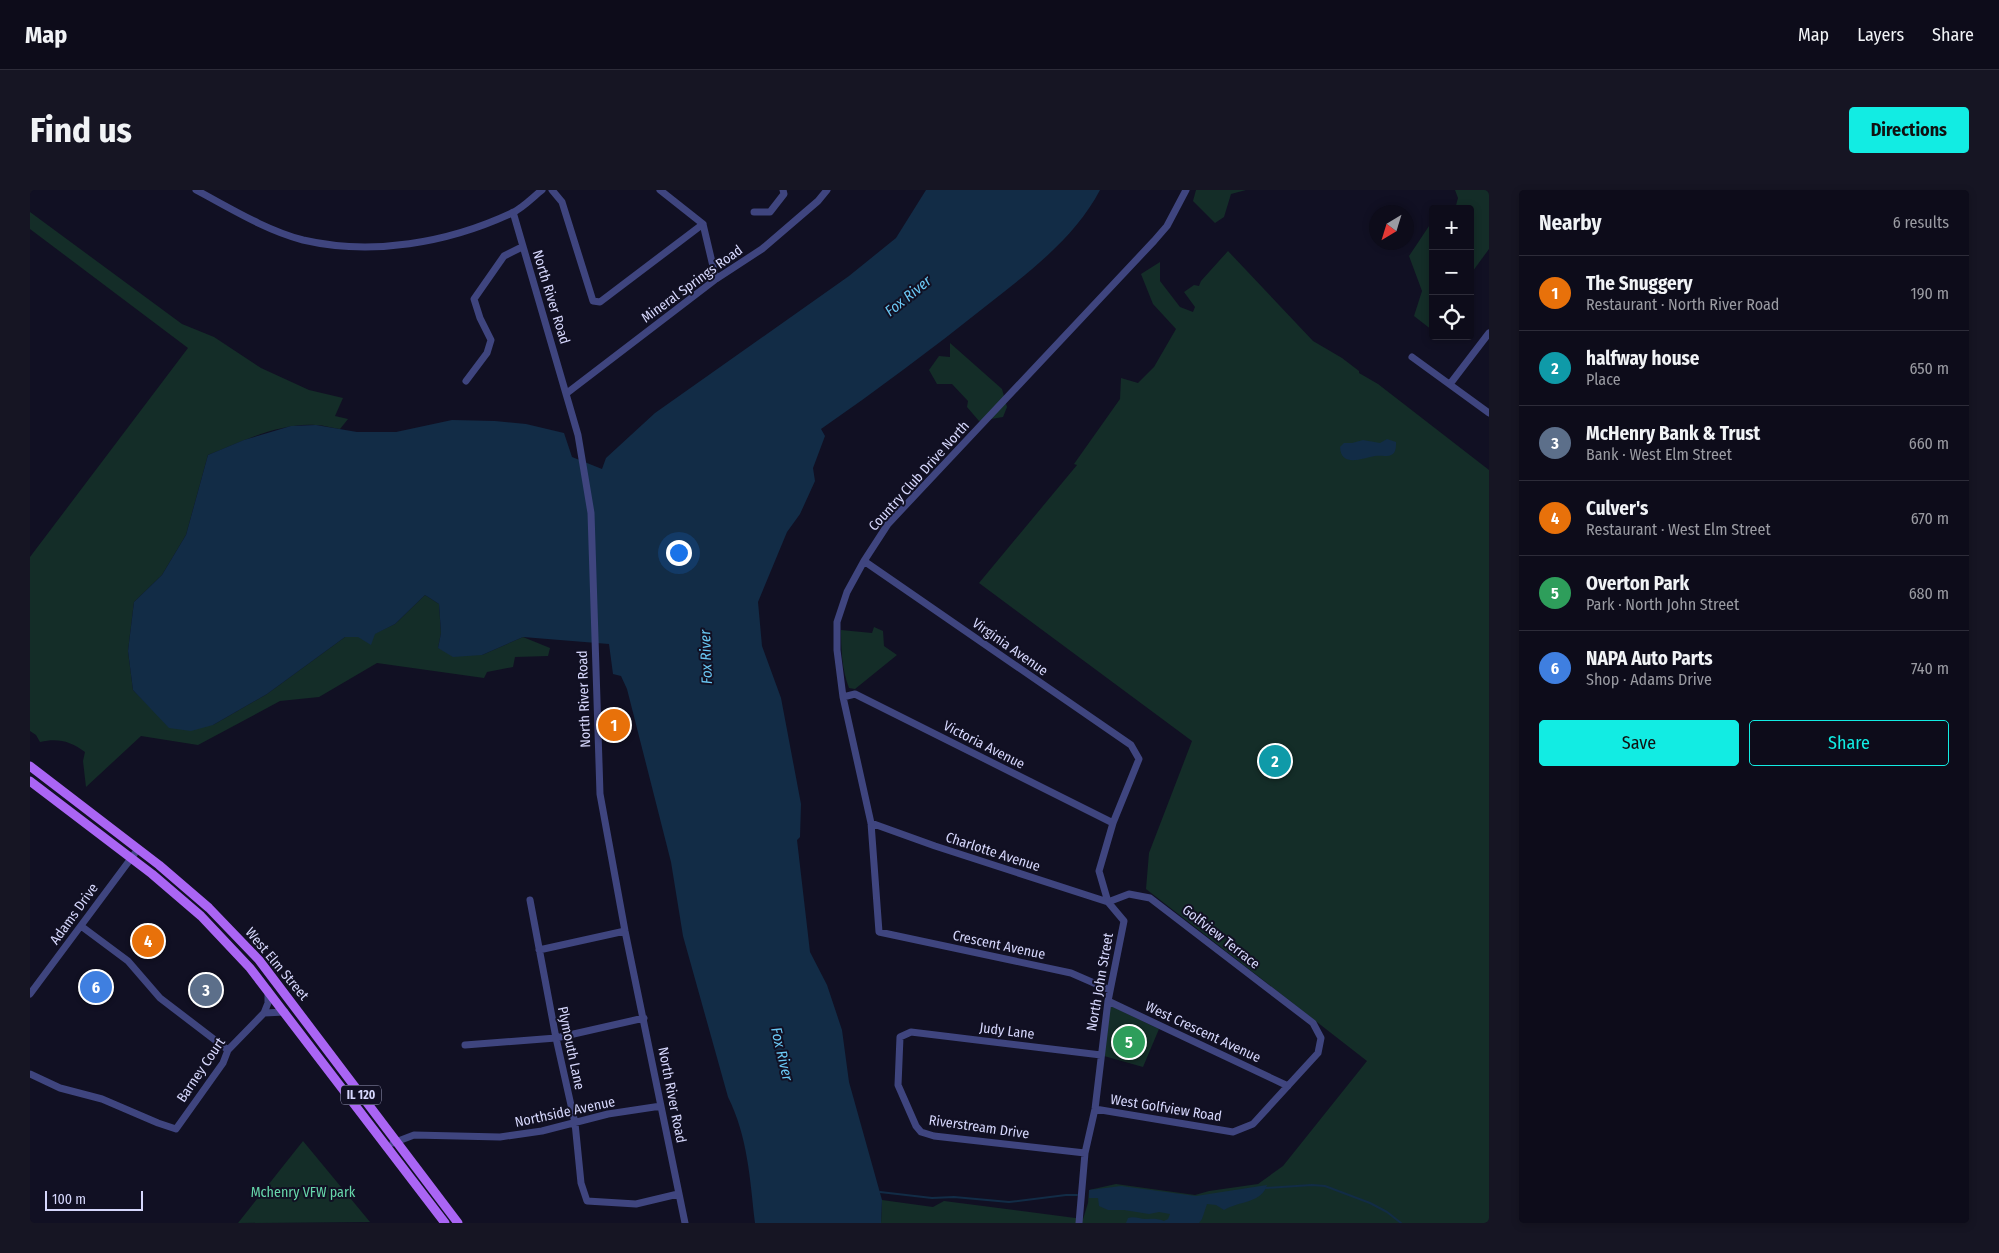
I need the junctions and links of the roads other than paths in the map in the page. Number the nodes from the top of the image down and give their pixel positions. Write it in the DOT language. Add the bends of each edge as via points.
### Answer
graph roads {
  1 [pos="196,190"];
  2 [pos="542,190"];
  3 [pos="552,190"];
  4 [pos="660,190"];
  5 [pos="783,190"];
  6 [pos="827,190"];
  7 [pos="1186,190"];
  8 [pos="513,212"];
  9 [pos="754,212"];
  10 [pos="703,224"];
  11 [pos="522,247"];
  12 [pos="716,279"];
  13 [pos="1489,333"];
  14 [pos="1412,356"];
  15 [pos="466,381"];
  16 [pos="1450,384"];
  17 [pos="567,394"];
  18 [pos="1489,413"];
  19 [pos="864,561"];
  20 [pos="843,697"];
  21 [pos="1139,758"];
  22 [pos="30,766"];
  23 [pos="30,781"];
  24 [pos="871,823"];
  25 [pos="1113,823"];
  26 [pos="138,849"];
  27 [pos="131,858"];
  28 [pos="530,900"];
  29 [pos="1108,902"];
  30 [pos="81,926"];
  31 [pos="625,931"];
  32 [pos="879,932"];
  33 [pos="539,950"];
  34 [pos="268,990"];
  35 [pos="1110,990"];
  36 [pos="30,994"];
  37 [pos="1108,1001"];
  38 [pos="285,1012"];
  39 [pos="264,1014"];
  40 [pos="644,1018"];
  41 [pos="1313,1023"];
  42 [pos="911,1032"];
  43 [pos="556,1038"];
  44 [pos="465,1045"];
  45 [pos="228,1050"];
  46 [pos="1101,1055"];
  47 [pos="30,1074"];
  48 [pos="1288,1086"];
  49 [pos="660,1106"];
  50 [pos="1096,1109"];
  51 [pos="575,1123"];
  52 [pos="396,1142"];
  53 [pos="388,1148"];
  54 [pos="1085,1153"];
  55 [pos="678,1194"];
  56 [pos="446,1223"];
  57 [pos="458,1223"];
  58 [pos="685,1223"];
  59 [pos="1079,1223"];
  1 -- 8 [label="street" via="266,226 303,240 356,247 397,246 446,236"];
  2 -- 8 [label="street"];
  3 -- 10 [label="street" via="562,202 594,301 600,302"];
  4 -- 10 [label="street"];
  5 -- 9 [label="street" via="784,194 770,212"];
  6 -- 12 [label="street, Mineral Springs Road" via="762,249"];
  7 -- 19 [label="street, Country Club Drive North" via="1167,226 1154,241 888,524"];
  8 -- 11 [label="street, North River Road"];
  10 -- 12 [label="street"];
  11 -- 15 [label="street" via="504,256 474,299 491,340 487,353"];
  11 -- 17 [label="street, North River Road"];
  12 -- 17 [label="street, Mineral Springs Road"];
  13 -- 16 [label="street"];
  14 -- 16 [label="street"];
  16 -- 18 [label="street"];
  17 -- 31 [label="street, North River Road" via="578,435 591,513 600,794"];
  19 -- 20 [label="street, Country Club Drive North" via="847,592 837,622"];
  19 -- 21 [label="street, Virginia Avenue" via="1131,745"];
  20 -- 24 [label="street, Country Club Drive North"];
  20 -- 25 [label="street, Victoria Avenue" via="855,694"];
  21 -- 25 [label="street, North John Street"];
  22 -- 26 [label="main road, West Elm Street / IL 120"];
  23 -- 27 [label="main road, West Elm Street / IL 120"];
  24 -- 29 [label="street, Charlotte Avenue"];
  24 -- 32 [label="street, Country Club Drive North"];
  25 -- 29 [label="street, North John Street" via="1099,872"];
  26 -- 27 [label="street, Adams Drive"];
  26 -- 52 [label="main road, West Elm Street / IL 120" via="209,908 259,960"];
  27 -- 30 [label="street, Adams Drive"];
  27 -- 34 [label="main road, West Elm Street / IL 120" via="201,916"];
  28 -- 33 [label="street, Plymouth Lane"];
  29 -- 35 [label="street, North John Street" via="1124,921"];
  29 -- 41 [label="street, Golfview Terrace" via="1129,894 1150,898"];
  30 -- 36 [label="street, Adams Drive"];
  30 -- 45 [label="street" via="128,962 160,998"];
  31 -- 33 [label="street"];
  31 -- 40 [label="street, North River Road"];
  32 -- 35 [label="street, Crescent Avenue" via="1071,973"];
  33 -- 43 [label="street, Plymouth Lane"];
  34 -- 38 [label="main road, West Elm Street / IL 120"];
  34 -- 39 [label="street"];
  35 -- 37 [label="street, North John Street"];
  37 -- 46 [label="street, North John Street"];
  37 -- 48 [label="street, West Crescent Avenue"];
  38 -- 39 [label="street"];
  38 -- 53 [label="main road, West Elm Street / IL 120"];
  39 -- 45 [label="street, Barney Court"];
  40 -- 43 [label="street"];
  40 -- 49 [label="street, North River Road"];
  41 -- 48 [label="street, West Golfview Road" via="1321,1038 1318,1053"];
  42 -- 46 [label="street, Judy Lane"];
  42 -- 54 [label="street, Riverstream Drive" via="900,1038 898,1085 921,1132"];
  43 -- 44 [label="street"];
  43 -- 51 [label="street, Plymouth Lane"];
  45 -- 47 [label="street, Barney Court" via="223,1063 176,1129 102,1099 60,1088"];
  46 -- 50 [label="street, North John Street"];
  48 -- 50 [label="street, West Golfview Road" via="1253,1124 1233,1132"];
  49 -- 51 [label="street, Northside Avenue"];
  49 -- 55 [label="street, North River Road"];
  50 -- 54 [label="street, North John Street"];
  51 -- 52 [label="street, Northside Avenue" via="500,1138 414,1135"];
  51 -- 55 [label="street, Plymouth Lane" via="581,1183 588,1201 636,1204"];
  52 -- 53 [label="street, Northside Avenue"];
  52 -- 57 [label="main road, West Elm Street / IL 120"];
  53 -- 56 [label="main road, West Elm Street / IL 120"];
  54 -- 59 [label="street, North John Street"];
  55 -- 58 [label="street, North River Road"];
}
